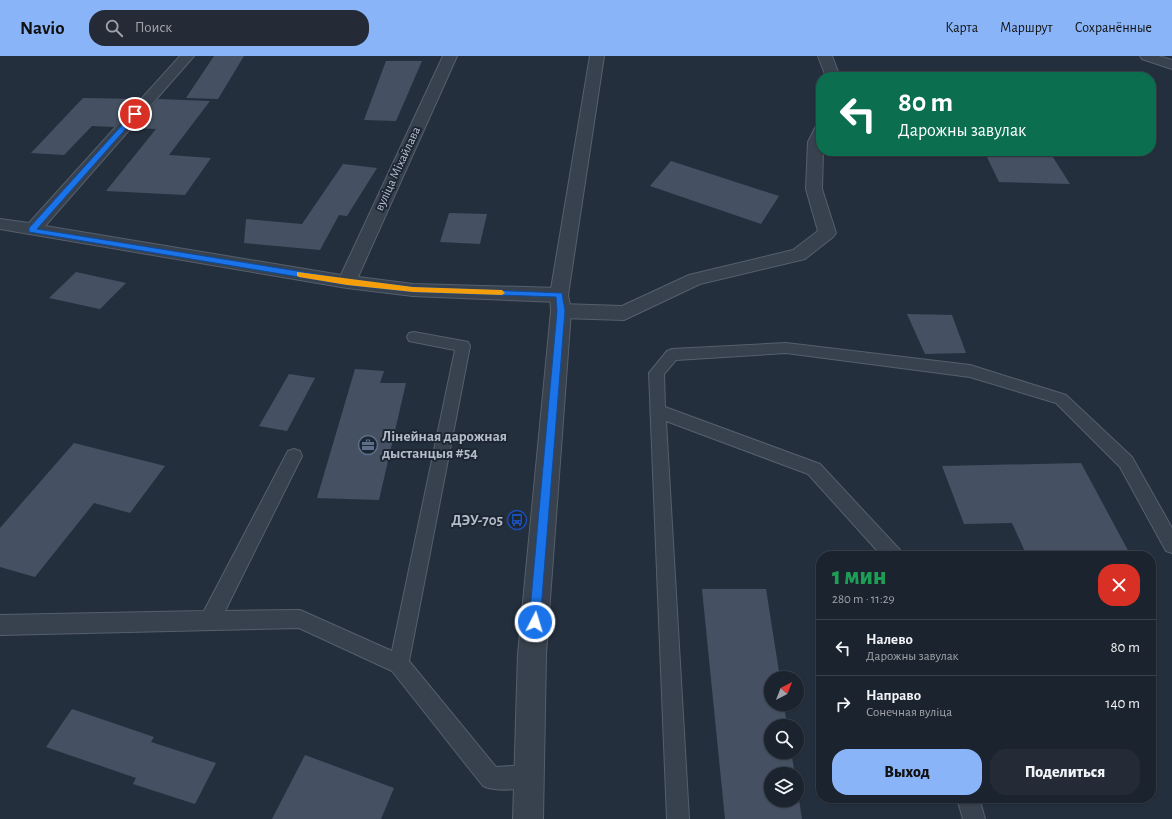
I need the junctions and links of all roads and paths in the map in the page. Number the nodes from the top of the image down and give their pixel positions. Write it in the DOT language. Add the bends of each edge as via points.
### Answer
graph roads {
  1 [pos="187,56"];
  2 [pos="450,56"];
  3 [pos="597,56"];
  4 [pos="825,56"];
  5 [pos="1147,56"];
  6 [pos="1172,65"];
  7 [pos="831,72"];
  8 [pos="816,142"];
  9 [pos="0,224"];
  10 [pos="32,230"];
  11 [pos="347,282"];
  12 [pos="560,303"];
  13 [pos="414,337"];
  14 [pos="658,411"];
  15 [pos="294,456"];
  16 [pos="1172,545"];
  17 [pos="889,551"];
  18 [pos="210,620"];
  19 [pos="0,625"];
  20 [pos="399,664"];
  21 [pos="528,776"];
  22 [pos="969,803"];
  23 [pos="528,819"];
  24 [pos="678,819"];
  25 [pos="974,819"];
  1 -- 10 [label="street"];
  2 -- 11 [label="street, вуліца Міхайлава"];
  3 -- 12 [label="street"];
  4 -- 7 [label="street"];
  5 -- 6 [label="street"];
  8 -- 12 [label="street" via="814,189 827,233 799,255 694,279 624,313"];
  9 -- 10 [label="street"];
  10 -- 11 [label="street"];
  11 -- 12 [label="street"];
  12 -- 21 [label="street" via="532,654"];
  13 -- 20 [label="lane" via="463,346"];
  14 -- 16 [label="lane" via="656,373 672,355 786,348 970,371 1061,399 1126,462"];
  14 -- 17 [label="lane" via="814,469"];
  14 -- 24 [label="lane"];
  15 -- 18 [label="lane"];
  18 -- 19 [label="lane"];
  18 -- 20 [label="lane" via="300,619"];
  20 -- 21 [label="lane" via="491,778"];
  21 -- 23 [label="street"];
  22 -- 25 [label="lane"];
}
